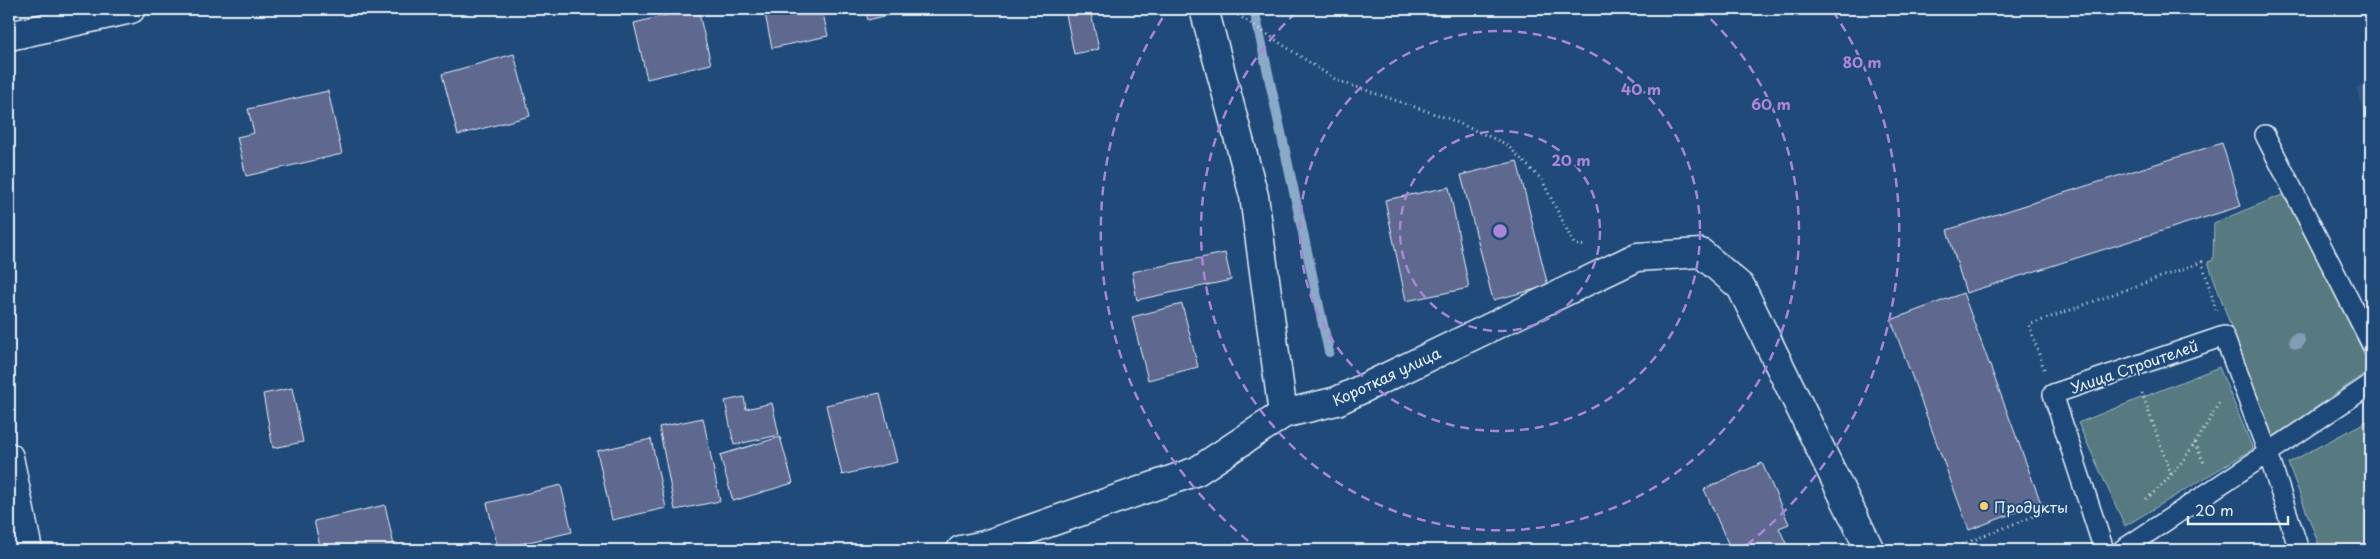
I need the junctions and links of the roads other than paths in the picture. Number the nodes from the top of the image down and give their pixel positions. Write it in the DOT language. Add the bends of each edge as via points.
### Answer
graph roads {
  1 [pos="131,9"];
  2 [pos="1204,9"];
  3 [pos="9,36"];
  4 [pos="2265,135"];
  5 [pos="2371,343"];
  6 [pos="2371,384"];
  7 [pos="1283,414"];
  8 [pos="2268,454"];
  9 [pos="9,457"];
  10 [pos="28,550"];
  11 [pos="961,550"];
  12 [pos="1870,550"];
  13 [pos="2104,550"];
  14 [pos="2122,550"];
  15 [pos="2299,550"];
  1 -- 3 [label="street"];
  2 -- 7 [label="street" via="1254,196"];
  4 -- 5 [label="lane"];
  6 -- 8 [label="lane"];
  7 -- 11 [label="street, Короткая улица" via="1197,471 985,545"];
  7 -- 12 [label="street, Короткая улица" via="1337,400 1637,257 1701,253 1741,287"];
  8 -- 13 [label="lane, Улица Строителей" via="2224,336 2053,394"];
  8 -- 14 [label="lane"];
  8 -- 15 [label="lane"];
  9 -- 10 [label="street"];
}
